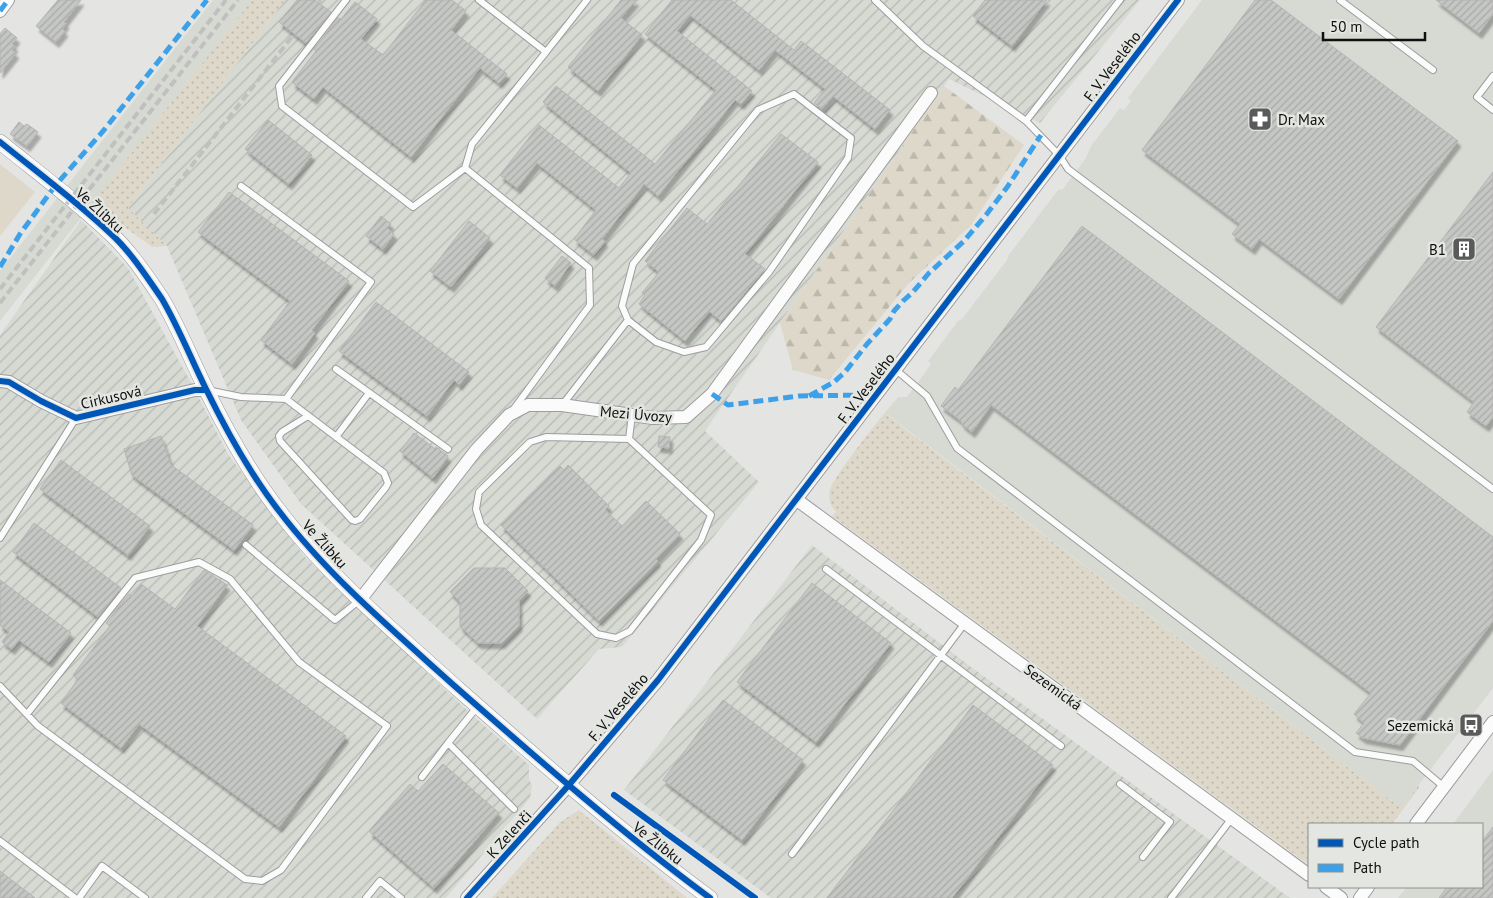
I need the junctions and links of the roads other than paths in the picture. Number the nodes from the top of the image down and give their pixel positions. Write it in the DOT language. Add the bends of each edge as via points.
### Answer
graph roads {
  1 [pos="8,0"];
  2 [pos="346,0"];
  3 [pos="479,0"];
  4 [pos="587,0"];
  5 [pos="875,0"];
  6 [pos="1120,0"];
  7 [pos="1178,0"];
  8 [pos="1340,0"];
  9 [pos="0,11"];
  10 [pos="546,52"];
  11 [pos="1433,70"];
  12 [pos="1493,76"];
  13 [pos="931,93"];
  14 [pos="1493,110"];
  15 [pos="1026,122"];
  16 [pos="0,142"];
  17 [pos="1059,155"];
  18 [pos="465,168"];
  19 [pos="241,186"];
  20 [pos="628,320"];
  21 [pos="336,368"];
  22 [pos="896,370"];
  23 [pos="0,380"];
  24 [pos="206,390"];
  25 [pos="369,393"];
  26 [pos="286,399"];
  27 [pos="562,405"];
  28 [pos="509,415"];
  29 [pos="632,415"];
  30 [pos="308,416"];
  31 [pos="76,418"];
  32 [pos="336,437"];
  33 [pos="629,439"];
  34 [pos="448,450"];
  35 [pos="1493,489"];
  36 [pos="797,500"];
  37 [pos="0,538"];
  38 [pos="246,544"];
  39 [pos="826,568"];
  40 [pos="360,600"];
  41 [pos="965,623"];
  42 [pos="940,655"];
  43 [pos="0,686"];
  44 [pos="477,706"];
  45 [pos="27,714"];
  46 [pos="1493,722"];
  47 [pos="448,743"];
  48 [pos="1061,746"];
  49 [pos="422,777"];
  50 [pos="1120,784"];
  51 [pos="568,786"];
  52 [pos="1444,787"];
  53 [pos="514,809"];
  54 [pos="1232,818"];
  55 [pos="1417,823"];
  56 [pos="0,841"];
  57 [pos="792,854"];
  58 [pos="1143,857"];
  59 [pos="1308,874"];
  60 [pos="1327,888"];
  61 [pos="77,898"];
  62 [pos="145,898"];
  63 [pos="366,898"];
  64 [pos="401,898"];
  65 [pos="467,898"];
  66 [pos="710,898"];
  67 [pos="1171,898"];
  68 [pos="1341,898"];
  1 -- 9 [label="street"];
  2 -- 18 [label="lane" via="279,86 282,106 413,207"];
  3 -- 10 [label="lane"];
  4 -- 10 [label="lane"];
  5 -- 15 [label="lane" via="923,46"];
  6 -- 15 [label="lane"];
  7 -- 17 [label="street, F. V. Veselého"];
  8 -- 11 [label="lane"];
  10 -- 18 [label="lane" via="472,144"];
  12 -- 14 [label="lane" via="1477,97"];
  13 -- 29 [label="street, Mezi Úvozy" via="712,394 686,417"];
  15 -- 17 [label="lane"];
  16 -- 24 [label="street, Ve Žlíbku" via="111,234 161,298"];
  17 -- 22 [label="street, F. V. Veselého"];
  17 -- 35 [label="lane" via="1068,169"];
  18 -- 28 [label="lane" via="589,268 590,305"];
  19 -- 26 [label="lane" via="371,282"];
  20 -- 20 [label="lane" via="622,306 634,264 758,110 794,94 851,138 848,158 769,272 706,347 684,352 656,342"];
  20 -- 27 [label="lane"];
  21 -- 25 [label="lane"];
  22 -- 36 [label="street, F. V. Veselého"];
  22 -- 52 [label="lane" via="927,396 957,448 1347,746 1355,752 1413,761"];
  23 -- 31 [label="street, Cirkusová" via="10,382"];
  24 -- 26 [label="lane" via="241,397"];
  24 -- 31 [label="street, Cirkusová"];
  24 -- 40 [label="street, Ve Žlíbku" via="246,464 279,511"];
  25 -- 32 [label="lane"];
  25 -- 34 [label="lane"];
  26 -- 30 [label="lane"];
  27 -- 28 [label="street, Mezi Úvozy" via="528,404"];
  27 -- 29 [label="street, Mezi Úvozy"];
  28 -- 40 [label="street, Mezi Úvozy" via="477,449"];
  29 -- 33 [label="lane"];
  30 -- 32 [label="lane"];
  30 -- 32 [label="lane" via="282,432 280,441 356,521 386,487 387,478"];
  31 -- 37 [label="lane"];
  33 -- 33 [label="lane" via="711,515 701,540 630,631 616,638 597,634 589,628 481,525 476,509 479,492 530,442 546,438"];
  36 -- 41 [label="street, Sezemická"];
  36 -- 51 [label="street, F. V. Veselého" via="658,680"];
  38 -- 40 [label="lane" via="335,620"];
  39 -- 42 [label="lane"];
  40 -- 44 [label="street, Ve Žlíbku"];
  41 -- 42 [label="lane"];
  41 -- 54 [label="street, Sezemická"];
  42 -- 48 [label="lane"];
  42 -- 57 [label="lane"];
  43 -- 45 [label="lane"];
  44 -- 47 [label="lane"];
  44 -- 51 [label="street, Ve Žlíbku"];
  45 -- 45 [label="lane" via="38,726 245,879 262,881 281,870 387,726 299,662 230,579 199,562 135,578"];
  46 -- 52 [label="street"];
  47 -- 49 [label="lane"];
  47 -- 53 [label="lane"];
  50 -- 58 [label="lane" via="1170,822"];
  51 -- 65 [label="street, K Zelenči"];
  51 -- 66 [label="street, Ve Žlíbku"];
  52 -- 55 [label="street"];
  54 -- 59 [label="street, Sezemická"];
  54 -- 67 [label="lane"];
  56 -- 61 [label="lane"];
  60 -- 68 [label="street"];
  61 -- 62 [label="lane" via="102,866"];
  63 -- 64 [label="lane" via="380,881"];
}
